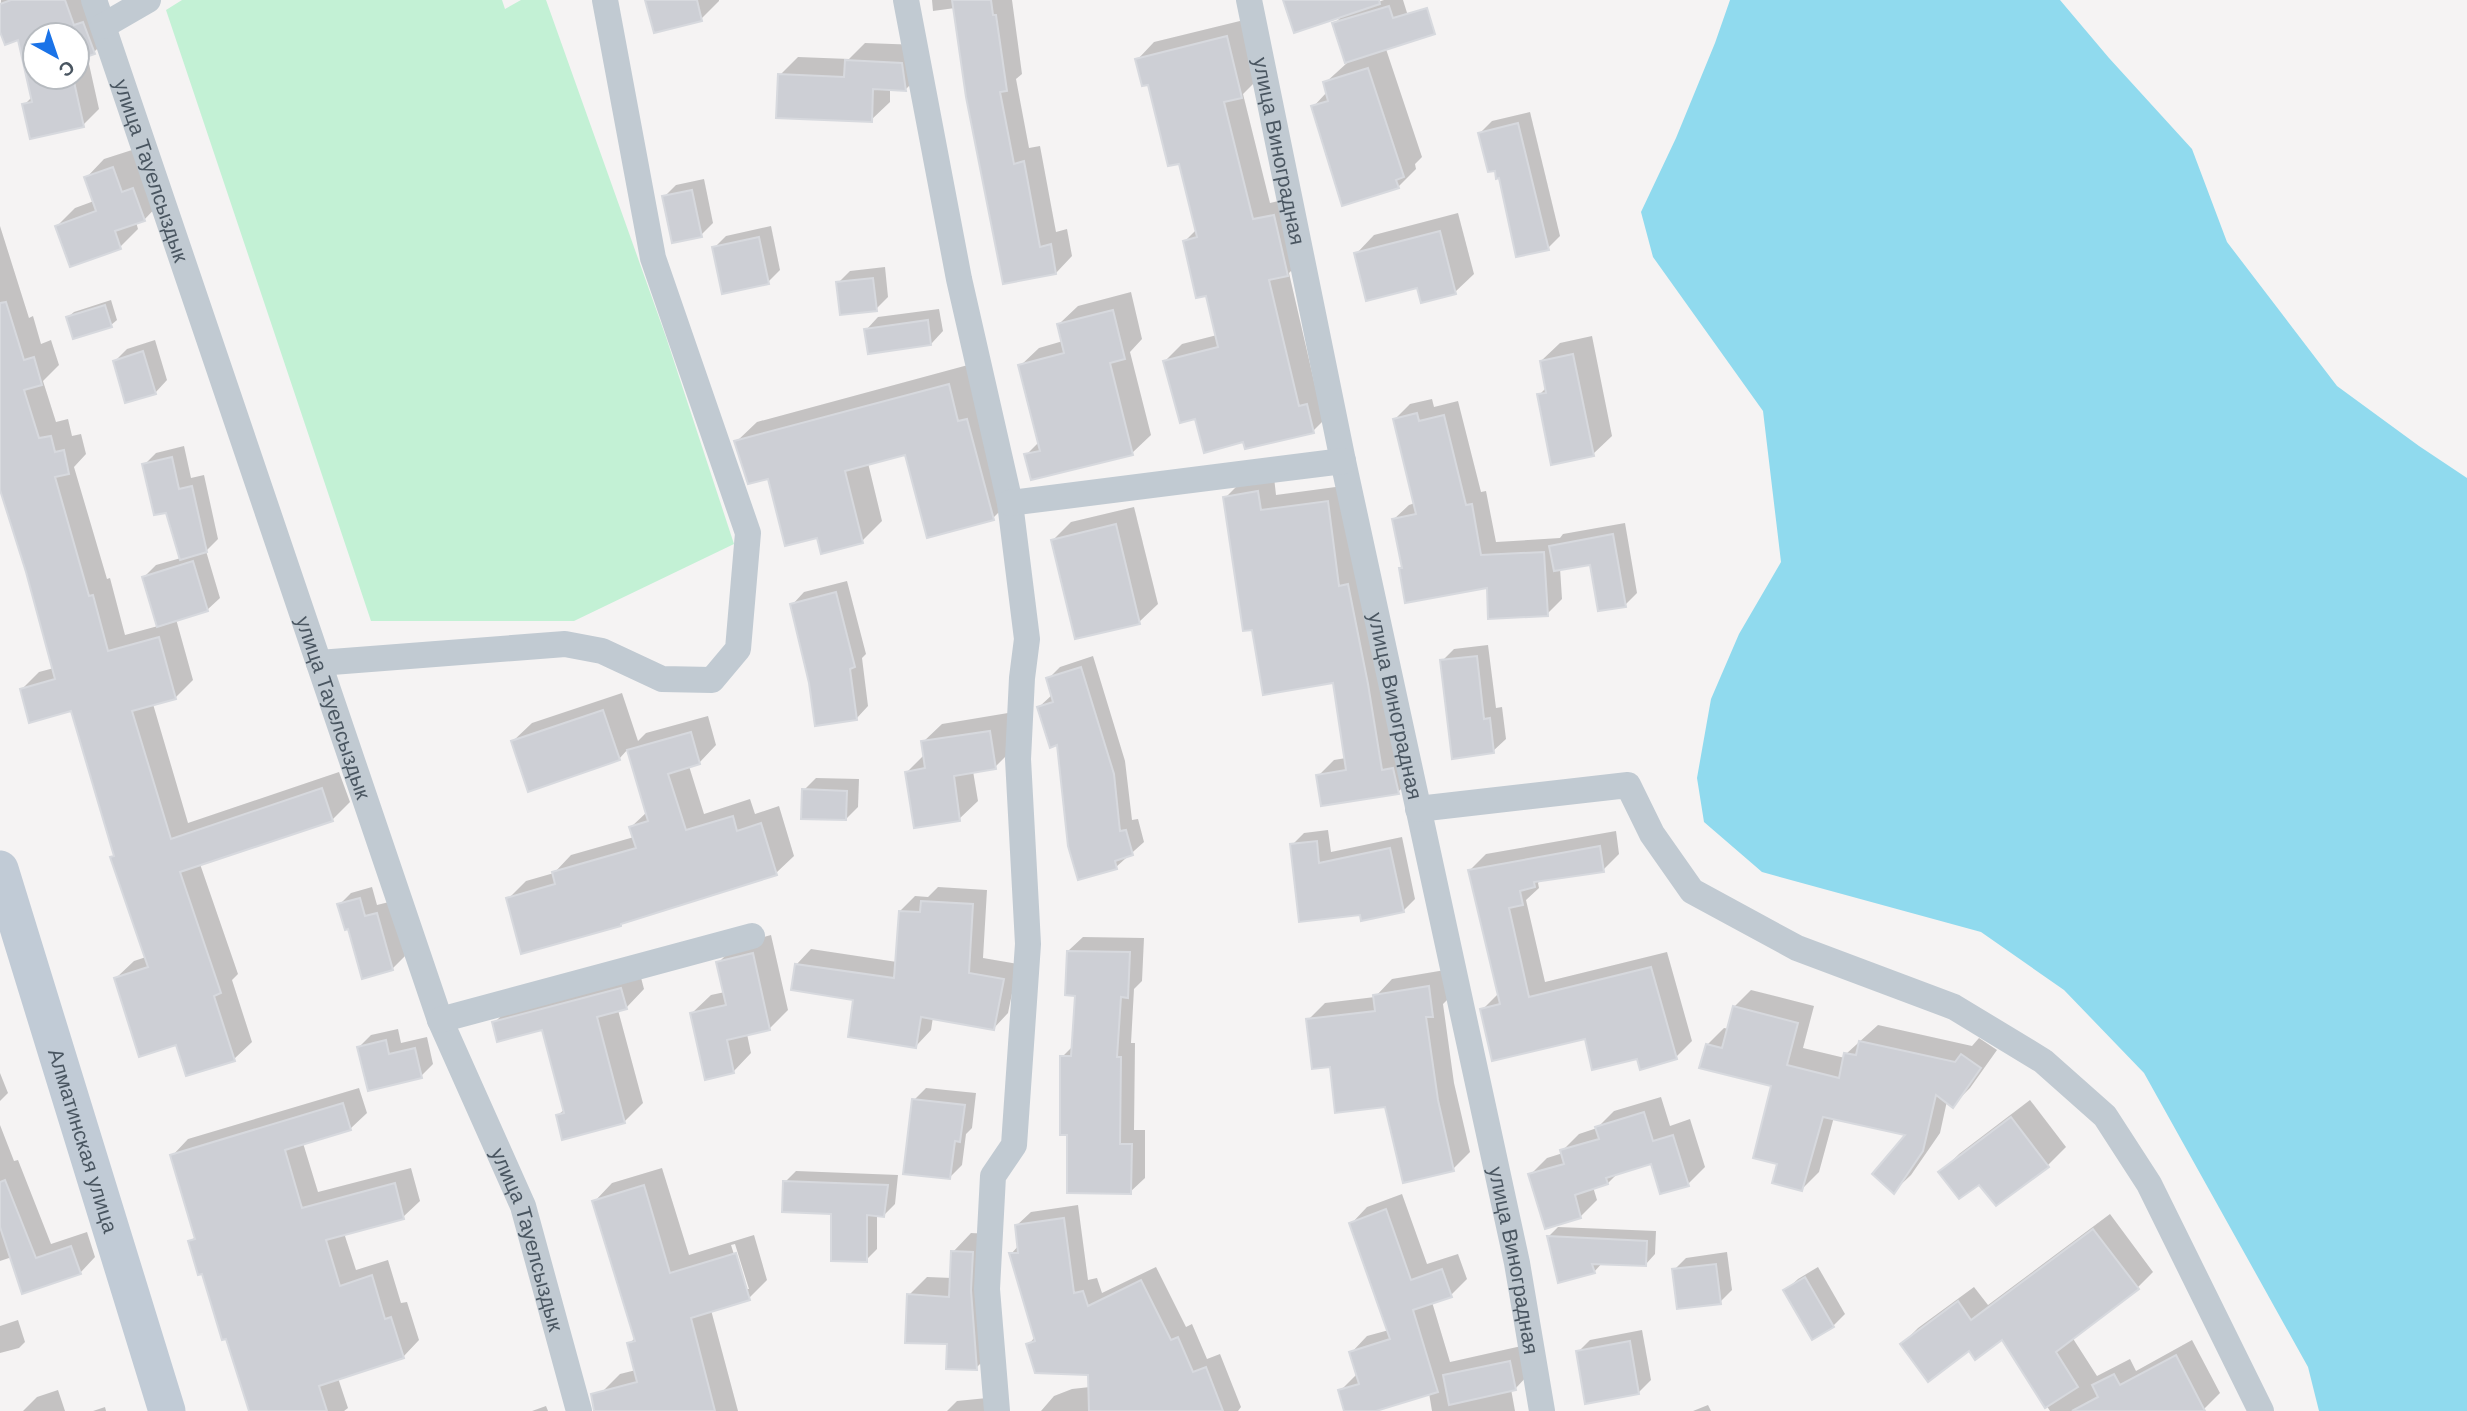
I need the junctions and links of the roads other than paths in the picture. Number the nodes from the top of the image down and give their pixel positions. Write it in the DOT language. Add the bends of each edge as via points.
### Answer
graph roads {
  1 [pos="94,0"];
  2 [pos="148,0"];
  3 [pos="605,0"];
  4 [pos="906,0"];
  5 [pos="1250,0"];
  6 [pos="103,26"];
  7 [pos="1343,461"];
  8 [pos="1010,503"];
  9 [pos="319,663"];
  10 [pos="1418,809"];
  11 [pos="0,869"];
  12 [pos="752,936"];
  13 [pos="440,1020"];
  14 [pos="167,1411"];
  15 [pos="579,1411"];
  16 [pos="998,1411"];
  17 [pos="1542,1411"];
  18 [pos="2261,1411"];
  1 -- 6 [label="street, улица Тауелсыздык"];
  2 -- 6 [label="street"];
  3 -- 9 [label="street" via="653,258 748,533 738,649 712,680 662,679 602,651 565,644"];
  4 -- 8 [label="street" via="958,279"];
  5 -- 7 [label="street, улица Виноградная"];
  6 -- 9 [label="street, улица Тауелсыздык"];
  7 -- 8 [label="street"];
  7 -- 10 [label="street, улица Виноградная"];
  8 -- 16 [label="street" via="1027,639 1018,759 1028,944 1014,1145 993,1176 987,1289"];
  9 -- 13 [label="street, улица Тауелсыздык"];
  10 -- 17 [label="street, улица Виноградная" via="1517,1263"];
  10 -- 18 [label="street" via="1628,785 1652,834 1692,891 1797,948 1954,1007 2043,1061 2105,1116 2149,1184"];
  11 -- 14 [label="main road, Алматинская улица"];
  12 -- 13 [label="street"];
  13 -- 15 [label="street, улица Тауелсыздык" via="523,1206"];
}
